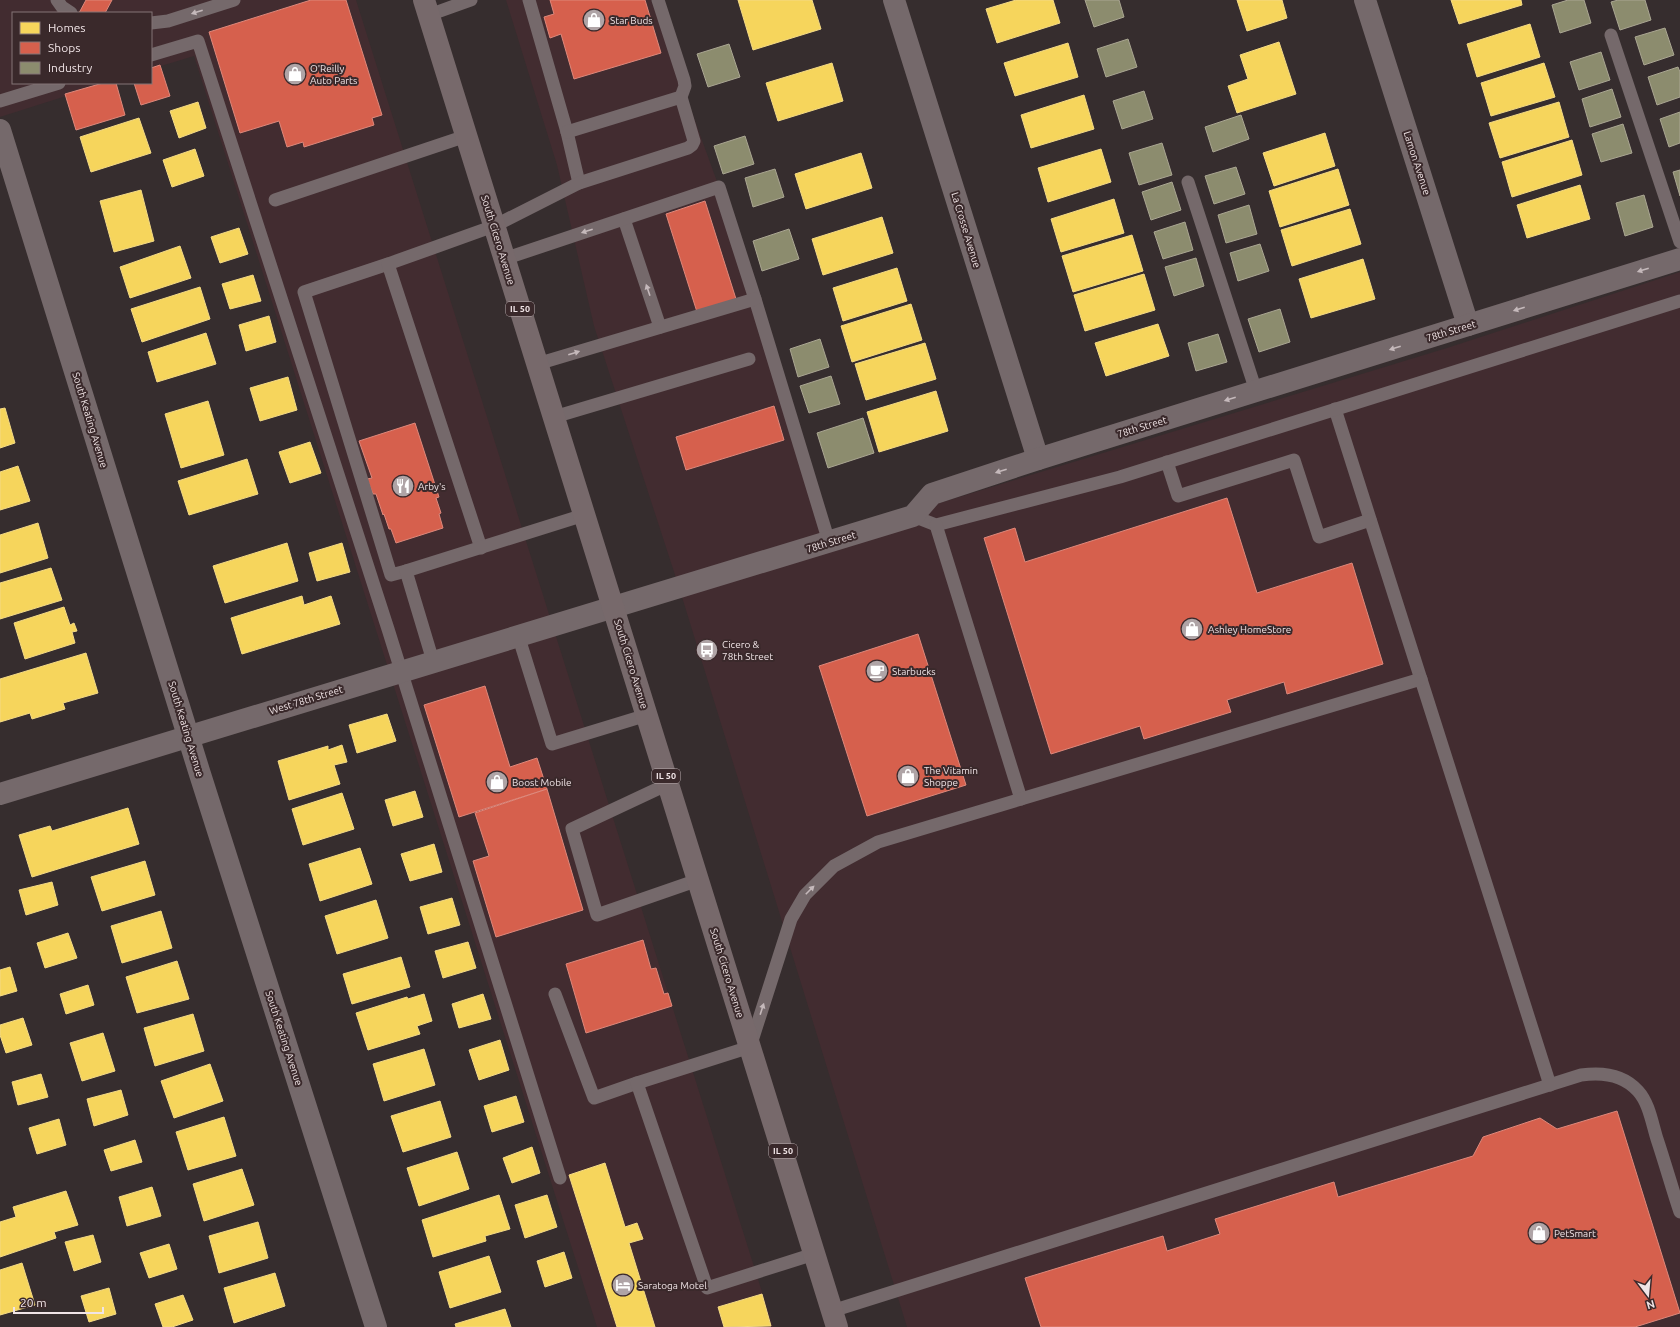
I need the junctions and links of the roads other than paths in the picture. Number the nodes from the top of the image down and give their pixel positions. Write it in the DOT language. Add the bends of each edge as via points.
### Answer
graph roads {
  1 [pos="57,0"];
  2 [pos="234,0"];
  3 [pos="471,0"];
  4 [pos="529,0"];
  5 [pos="658,0"];
  6 [pos="894,0"];
  7 [pos="1365,0"];
  8 [pos="426,8"];
  9 [pos="70,12"];
  10 [pos="152,23"];
  11 [pos="1611,35"];
  12 [pos="152,55"];
  13 [pos="56,84"];
  14 [pos="681,97"];
  15 [pos="0,101"];
  16 [pos="0,130"];
  17 [pos="567,132"];
  18 [pos="466,136"];
  19 [pos="1188,182"];
  20 [pos="580,183"];
  21 [pos="275,200"];
  22 [pos="624,219"];
  23 [pos="494,226"];
  24 [pos="1680,242"];
  25 [pos="504,259"];
  26 [pos="1680,259"];
  27 [pos="388,264"];
  28 [pos="755,299"];
  29 [pos="1680,301"];
  30 [pos="1468,325"];
  31 [pos="660,326"];
  32 [pos="749,359"];
  33 [pos="537,364"];
  34 [pos="1256,391"];
  35 [pos="1335,409"];
  36 [pos="554,418"];
  37 [pos="1038,459"];
  38 [pos="1167,462"];
  39 [pos="584,515"];
  40 [pos="913,516"];
  41 [pos="1370,520"];
  42 [pos="936,525"];
  43 [pos="829,542"];
  44 [pos="481,548"];
  45 [pos="406,572"];
  46 [pos="613,606"];
  47 [pos="518,635"];
  48 [pos="433,661"];
  49 [pos="401,671"];
  50 [pos="1421,679"];
  51 [pos="647,715"];
  52 [pos="188,736"];
  53 [pos="668,784"];
  54 [pos="0,794"];
  55 [pos="1021,799"];
  56 [pos="698,880"];
  57 [pos="555,994"];
  58 [pos="750,1047"];
  59 [pos="637,1083"];
  60 [pos="1550,1085"];
  61 [pos="560,1178"];
  62 [pos="1680,1212"];
  63 [pos="814,1254"];
  64 [pos="835,1319"];
  65 [pos="376,1327"];
  1 -- 9 [label="lane"];
  2 -- 10 [label="lane, one-way" via="168,21"];
  3 -- 8 [label="lane"];
  4 -- 17 [label="lane"];
  5 -- 14 [label="lane" via="684,80 685,86"];
  6 -- 37 [label="street, La Crosse Avenue"];
  7 -- 30 [label="street, Lamon Avenue"];
  8 -- 18 [label="main road, South Cicero Avenue / IL 50"];
  11 -- 24 [label="lane"];
  12 -- 49 [label="lane" via="198,41"];
  13 -- 15 [label="lane"];
  14 -- 17 [label="lane"];
  14 -- 20 [label="lane" via="694,141 692,145"];
  16 -- 52 [label="street, South Keating Avenue"];
  17 -- 20 [label="lane"];
  18 -- 21 [label="lane"];
  18 -- 23 [label="main road, South Cicero Avenue / IL 50"];
  19 -- 34 [label="lane"];
  20 -- 23 [label="lane"];
  22 -- 25 [label="lane, one-way"];
  22 -- 28 [label="lane" via="718,187"];
  31 -- 22 [label="lane, one-way"];
  23 -- 25 [label="main road, South Cicero Avenue / IL 50"];
  23 -- 27 [label="lane"];
  25 -- 33 [label="main road, South Cicero Avenue / IL 50"];
  26 -- 30 [label="street, 78th Street, one-way"];
  27 -- 44 [label="lane"];
  27 -- 45 [label="lane" via="304,292 391,576"];
  28 -- 31 [label="lane"];
  28 -- 43 [label="lane"];
  29 -- 35 [label="lane"];
  30 -- 34 [label="street, 78th Street, one-way"];
  33 -- 31 [label="lane, one-way"];
  32 -- 36 [label="lane"];
  33 -- 36 [label="main road, South Cicero Avenue / IL 50"];
  34 -- 37 [label="street, 78th Street, one-way"];
  35 -- 38 [label="lane"];
  35 -- 41 [label="lane"];
  36 -- 39 [label="main road, South Cicero Avenue / IL 50"];
  37 -- 40 [label="street, 78th Street, one-way" via="932,494"];
  38 -- 41 [label="lane" via="1178,496 1294,460 1319,537"];
  38 -- 42 [label="lane"];
  39 -- 44 [label="lane"];
  39 -- 46 [label="main road, South Cicero Avenue / IL 50"];
  40 -- 42 [label="lane"];
  40 -- 43 [label="street, 78th Street"];
  41 -- 50 [label="lane"];
  42 -- 55 [label="lane"];
  43 -- 46 [label="street, 78th Street"];
  44 -- 45 [label="lane"];
  45 -- 48 [label="lane"];
  46 -- 47 [label="street, West 78th Street"];
  46 -- 51 [label="main road, South Cicero Avenue / IL 50"];
  47 -- 48 [label="street, West 78th Street"];
  47 -- 51 [label="lane" via="552,744"];
  48 -- 49 [label="street, West 78th Street"];
  49 -- 52 [label="street, West 78th Street"];
  49 -- 61 [label="lane"];
  50 -- 55 [label="lane"];
  50 -- 60 [label="lane"];
  51 -- 53 [label="main road, South Cicero Avenue / IL 50"];
  52 -- 54 [label="street, West 78th Street"];
  52 -- 65 [label="street, South Keating Avenue"];
  53 -- 56 [label="main road, South Cicero Avenue / IL 50"];
  53 -- 56 [label="lane" via="572,829 597,915"];
  58 -- 55 [label="lane, one-way" via="791,919 804,895 834,866 878,842"];
  56 -- 58 [label="main road, South Cicero Avenue / IL 50"];
  57 -- 59 [label="lane" via="594,1098"];
  58 -- 59 [label="lane"];
  58 -- 63 [label="main road, South Cicero Avenue / IL 50"];
  59 -- 63 [label="lane" via="707,1288"];
  60 -- 62 [label="lane" via="1582,1075 1612,1074 1638,1091 1648,1110"];
  60 -- 64 [label="lane"];
  63 -- 64 [label="main road, South Cicero Avenue / IL 50"];
}
